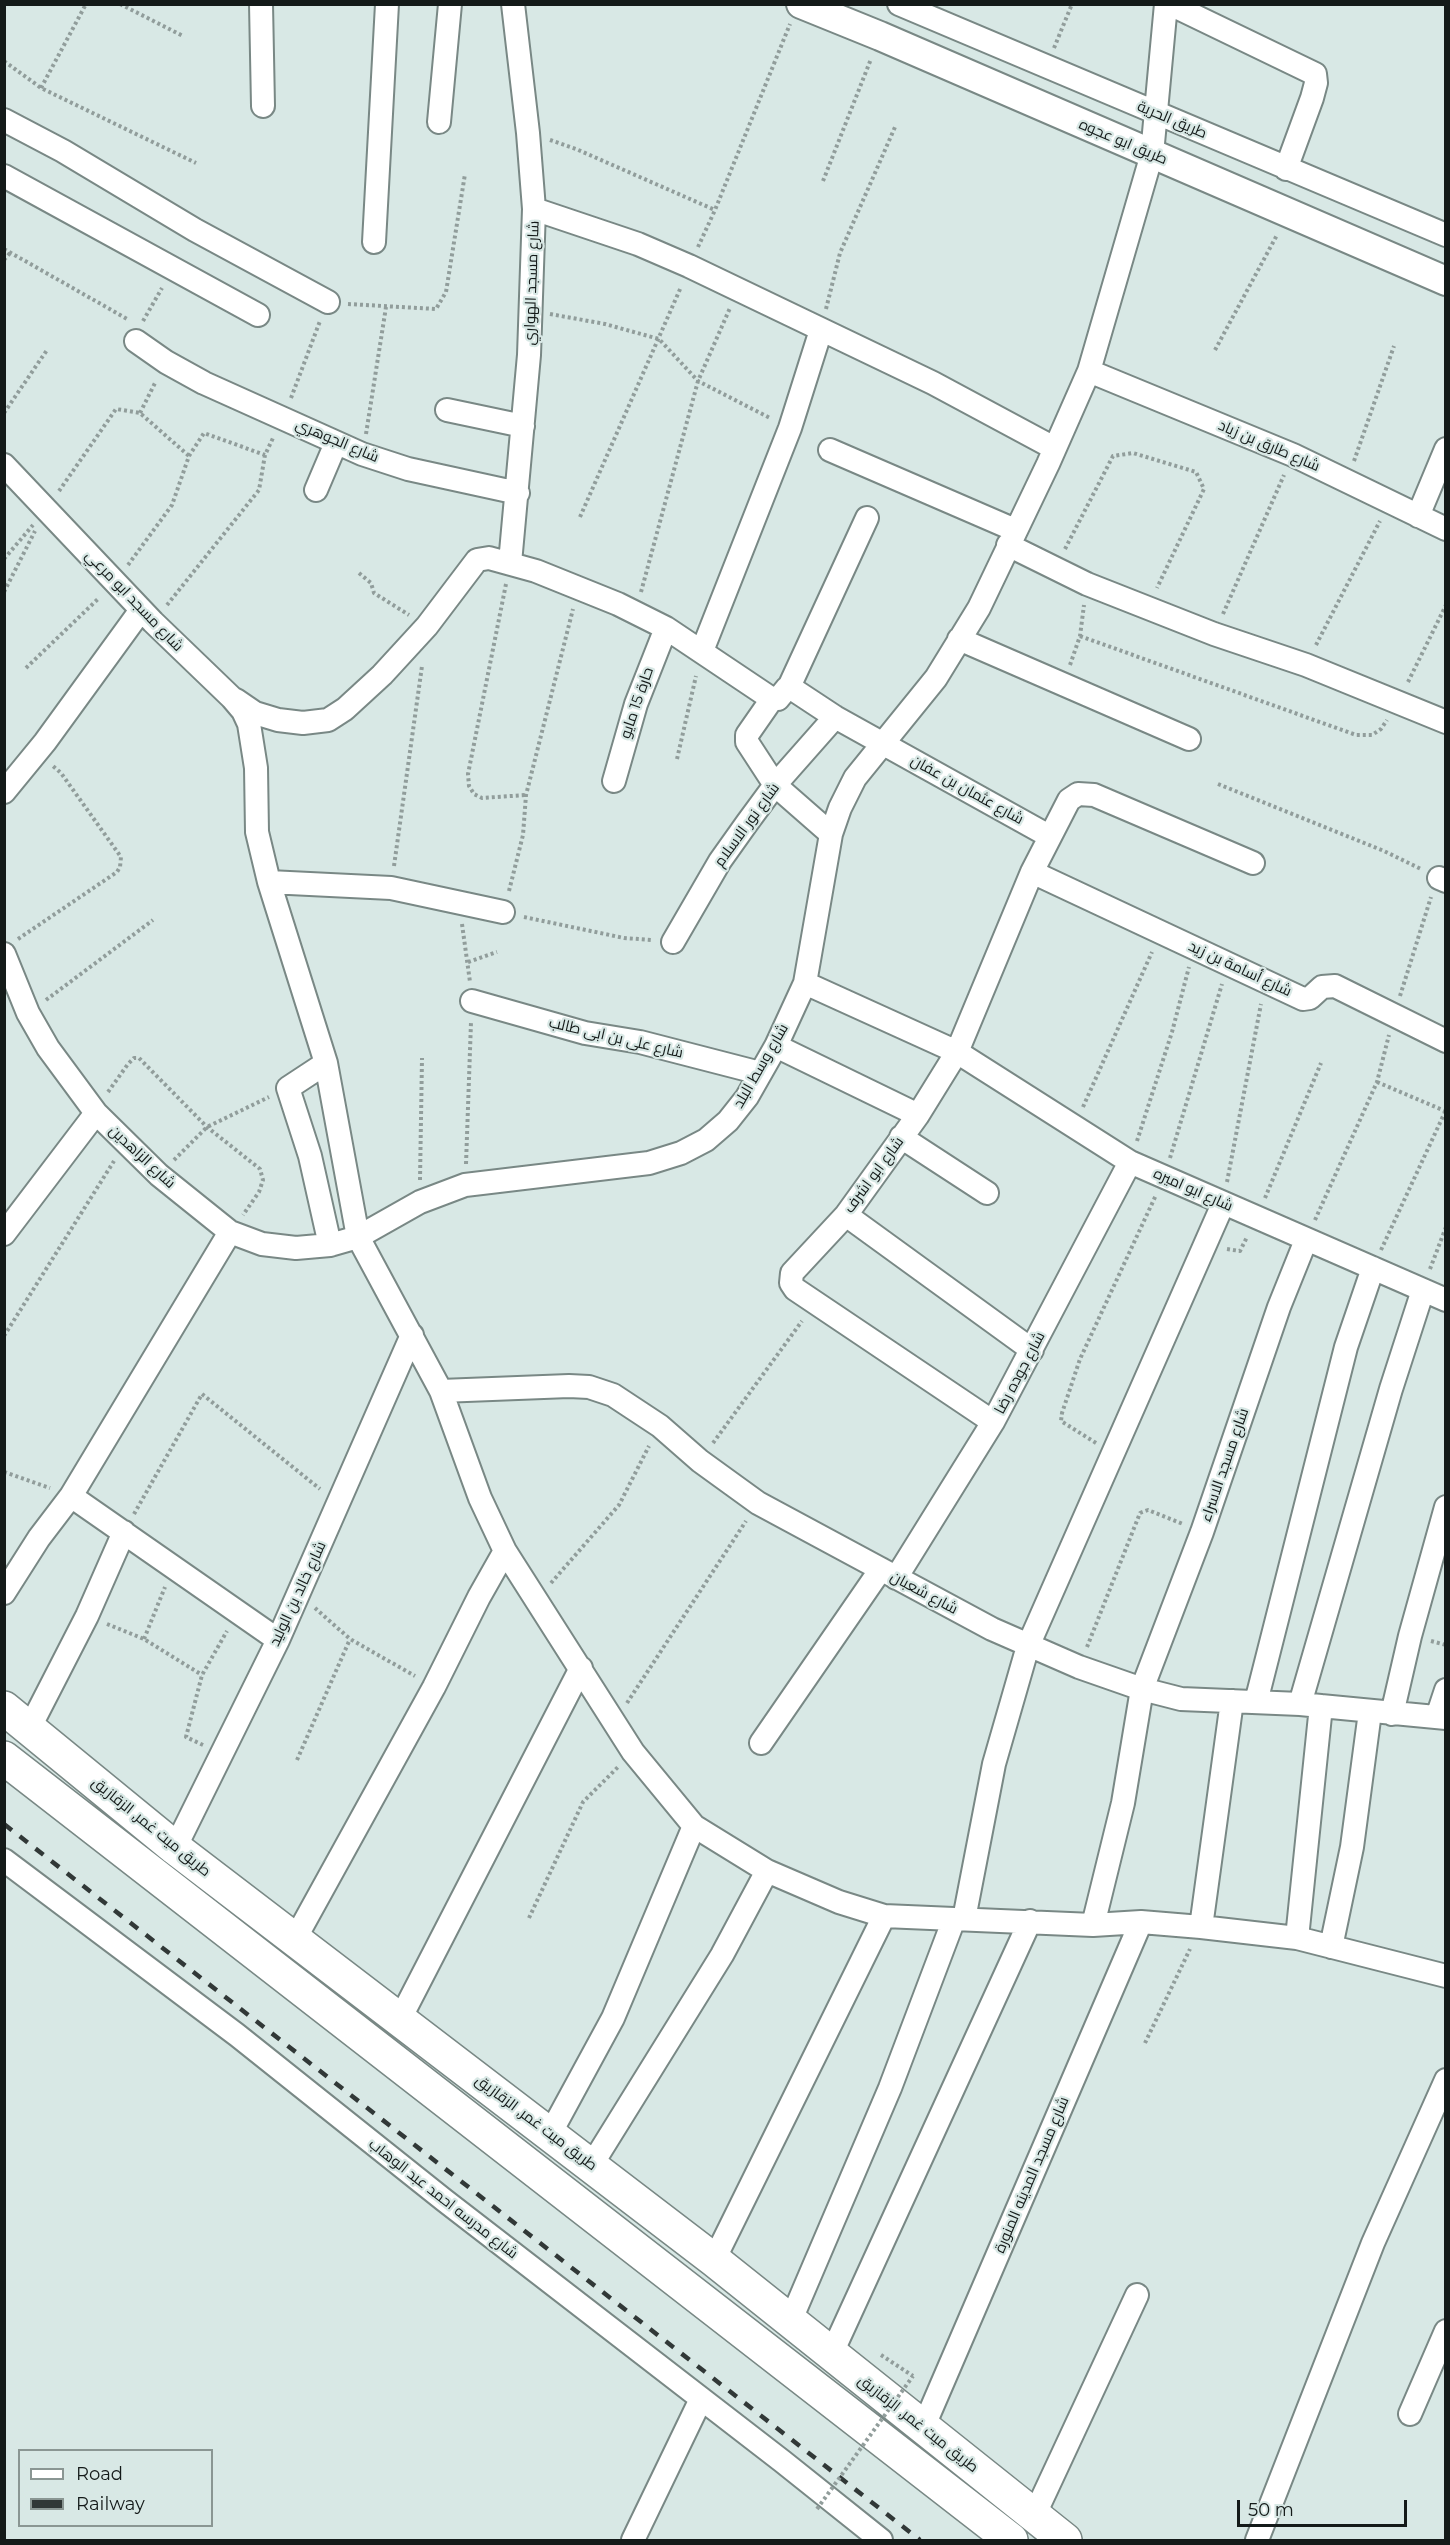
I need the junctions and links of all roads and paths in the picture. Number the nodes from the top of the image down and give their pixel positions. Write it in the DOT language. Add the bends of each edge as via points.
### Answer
graph roads {
  1 [pos="86,4"];
  2 [pos="120,4"];
  3 [pos="261,4"];
  4 [pos="387,4"];
  5 [pos="450,4"];
  6 [pos="513,4"];
  7 [pos="899,4"];
  8 [pos="1168,4"];
  9 [pos="797,10"];
  10 [pos="183,36"];
  11 [pos="880,36"];
  12 [pos="4,61"];
  13 [pos="41,88"];
  14 [pos="263,106"];
  15 [pos="1156,112"];
  16 [pos="4,120"];
  17 [pos="439,122"];
  18 [pos="895,127"];
  19 [pos="528,133"];
  20 [pos="1152,154"];
  21 [pos="196,163"];
  22 [pos="1286,169"];
  23 [pos="465,174"];
  24 [pos="4,176"];
  25 [pos="823,181"];
  26 [pos="534,209"];
  27 [pos="1289,213"];
  28 [pos="1446,235"];
  29 [pos="374,242"];
  30 [pos="4,249"];
  31 [pos="10,253"];
  32 [pos="4,260"];
  33 [pos="1446,281"];
  34 [pos="737,291"];
  35 [pos="328,302"];
  36 [pos="386,307"];
  37 [pos="530,311"];
  38 [pos="258,315"];
  39 [pos="821,330"];
  40 [pos="133,331"];
  41 [pos="659,339"];
  42 [pos="1394,346"];
  43 [pos="47,350"];
  44 [pos="1215,351"];
  45 [pos="166,362"];
  46 [pos="1089,371"];
  47 [pos="698,381"];
  48 [pos="447,410"];
  49 [pos="4,413"];
  50 [pos="140,413"];
  51 [pos="283,418"];
  52 [pos="523,426"];
  53 [pos="790,428"];
  54 [pos="336,443"];
  55 [pos="1054,448"];
  56 [pos="830,450"];
  57 [pos="1446,450"];
  58 [pos="362,454"];
  59 [pos="1293,454"];
  60 [pos="189,456"];
  61 [pos="4,465"];
  62 [pos="1347,481"];
  63 [pos="316,490"];
  64 [pos="518,494"];
  65 [pos="1390,502"];
  66 [pos="46,509"];
  67 [pos="1418,516"];
  68 [pos="580,517"];
  69 [pos="867,518"];
  70 [pos="1446,529"];
  71 [pos="1012,538"];
  72 [pos="4,559"];
  73 [pos="510,563"];
  74 [pos="1055,569"];
  75 [pos="359,573"];
  76 [pos="115,582"];
  77 [pos="1087,584"];
  78 [pos="578,587"];
  79 [pos="4,592"];
  80 [pos="1446,605"];
  81 [pos="1148,607"];
  82 [pos="635,613"];
  83 [pos="147,616"];
  84 [pos="427,626"];
  85 [pos="666,628"];
  86 [pos="1214,634"];
  87 [pos="1080,636"];
  88 [pos="959,639"];
  89 [pos="702,651"];
  90 [pos="1306,665"];
  91 [pos="26,668"];
  92 [pos="1064,685"];
  93 [pos="781,693"];
  94 [pos="232,698"];
  95 [pos="1398,702"];
  96 [pos="1443,715"];
  97 [pos="835,717"];
  98 [pos="1189,739"];
  99 [pos="884,744"];
  100 [pos="677,759"];
  101 [pos="46,764"];
  102 [pos="614,781"];
  103 [pos="1218,784"];
  104 [pos="775,785"];
  105 [pos="4,792"];
  106 [pos="526,795"];
  107 [pos="831,834"];
  108 [pos="1050,836"];
  109 [pos="1253,863"];
  110 [pos="1032,872"];
  111 [pos="1442,879"];
  112 [pos="269,882"];
  113 [pos="392,888"];
  114 [pos="459,902"];
  115 [pos="504,912"];
  116 [pos="153,920"];
  117 [pos="1161,932"];
  118 [pos="673,942"];
  119 [pos="1194,947"];
  120 [pos="9,948"];
  121 [pos="497,952"];
  122 [pos="1228,963"];
  123 [pos="1266,980"];
  124 [pos="805,983"];
  125 [pos="472,1001"];
  126 [pos="28,1013"];
  127 [pos="1395,1016"];
  128 [pos="1446,1041"];
  129 [pos="776,1046"];
  130 [pos="957,1052"];
  131 [pos="422,1058"];
  132 [pos="326,1063"];
  133 [pos="1321,1063"];
  134 [pos="760,1073"];
  135 [pos="1377,1082"];
  136 [pos="288,1088"];
  137 [pos="1445,1112"];
  138 [pos="96,1113"];
  139 [pos="918,1115"];
  140 [pos="1073,1126"];
  141 [pos="207,1127"];
  142 [pos="902,1137"];
  143 [pos="125,1144"];
  144 [pos="1130,1162"];
  145 [pos="159,1175"];
  146 [pos="1164,1178"];
  147 [pos="465,1185"];
  148 [pos="987,1193"];
  149 [pos="420,1202"];
  150 [pos="1223,1204"];
  151 [pos="846,1215"];
  152 [pos="1257,1218"];
  153 [pos="1446,1227"];
  154 [pos="230,1233"];
  155 [pos="4,1234"];
  156 [pos="358,1237"];
  157 [pos="1306,1240"];
  158 [pos="1204,1244"];
  159 [pos="330,1245"];
  160 [pos="1373,1268"];
  161 [pos="1423,1290"];
  162 [pos="1446,1300"];
  163 [pos="816,1301"];
  164 [pos="411,1335"];
  165 [pos="4,1336"];
  166 [pos="1032,1350"];
  167 [pos="441,1391"];
  168 [pos="993,1422"];
  169 [pos="660,1426"];
  170 [pos="1113,1453"];
  171 [pos="700,1461"];
  172 [pos="4,1472"];
  173 [pos="70,1496"];
  174 [pos="758,1503"];
  175 [pos="339,1505"];
  176 [pos="1446,1507"];
  177 [pos="124,1532"];
  178 [pos="1202,1532"];
  179 [pos="505,1551"];
  180 [pos="173,1567"];
  181 [pos="888,1574"];
  182 [pos="4,1593"];
  183 [pos="299,1594"];
  184 [pos="537,1599"];
  185 [pos="238,1612"];
  186 [pos="87,1616"];
  187 [pos="144,1640"];
  188 [pos="278,1640"];
  189 [pos="350,1640"];
  190 [pos="1028,1646"];
  191 [pos="1079,1667"];
  192 [pos="580,1668"];
  193 [pos="202,1675"];
  194 [pos="434,1687"];
  195 [pos="1142,1689"];
  196 [pos="1446,1690"];
  197 [pos="1232,1701"];
  198 [pos="1256,1702"];
  199 [pos="1310,1705"];
  200 [pos="4,1708"];
  201 [pos="1381,1713"];
  202 [pos="1442,1717"];
  203 [pos="615,1722"];
  204 [pos="29,1729"];
  205 [pos="761,1743"];
  206 [pos="633,1752"];
  207 [pos="222,1754"];
  208 [pos="4,1758"];
  209 [pos="297,1760"];
  210 [pos="694,1826"];
  211 [pos="176,1848"];
  212 [pos="4,1860"];
  213 [pos="767,1871"];
  214 [pos="884,1916"];
  215 [pos="529,1918"];
  216 [pos="959,1919"];
  217 [pos="1030,1921"];
  218 [pos="1141,1922"];
  219 [pos="1093,1925"];
  220 [pos="1201,1927"];
  221 [pos="1297,1938"];
  222 [pos="295,1939"];
  223 [pos="1330,1947"];
  224 [pos="1446,1976"];
  225 [pos="400,2019"];
  226 [pos="1145,2043"];
  227 [pos="1446,2080"];
  228 [pos="550,2134"];
  229 [pos="591,2166"];
  230 [pos="714,2260"];
  231 [pos="1137,2295"];
  232 [pos="790,2322"];
  233 [pos="1446,2331"];
  234 [pos="873,2350"];
  235 [pos="831,2355"];
  236 [pos="701,2399"];
  237 [pos="1410,2414"];
  238 [pos="922,2428"];
  239 [pos="817,2509"];
  240 [pos="1034,2516"];
  241 [pos="633,2541"];
  242 [pos="880,2541"];
  243 [pos="1011,2541"];
  244 [pos="1065,2541"];
  245 [pos="1257,2541"];
  1 -- 13 [label="path"];
  2 -- 10 [label="path"];
  3 -- 14 [label="street"];
  4 -- 29 [label="street"];
  5 -- 17 [label="street"];
  6 -- 19 [label="street, شارع مسجد الهواري"];
  7 -- 15 [label="street, طريق الحرية"];
  8 -- 15 [label="street, شارع وسط البلد"];
  8 -- 22 [label="street" via="1315,74 1312,98"];
  9 -- 11 [label="street, طريق ابو عجوه"];
  9 -- 19 [label="path" via="715,210 576,149"];
  11 -- 20 [label="street, طريق ابو عجوه"];
  11 -- 25 [label="path"];
  12 -- 13 [label="path"];
  13 -- 21 [label="path"];
  15 -- 20 [label="street, شارع وسط البلد"];
  15 -- 22 [label="street, طريق الحرية"];
  16 -- 35 [label="street"];
  18 -- 39 [label="path" via="840,253"];
  19 -- 26 [label="street, شارع مسجد الهواري"];
  20 -- 27 [label="street, طريق ابو عجوه"];
  20 -- 46 [label="street, شارع وسط البلد"];
  22 -- 28 [label="street, طريق الحرية"];
  23 -- 36 [label="path" via="443,301 436,309"];
  24 -- 38 [label="street"];
  26 -- 34 [label="street" via="638,244"];
  26 -- 37 [label="street, شارع مسجد الهواري"];
  27 -- 33 [label="street, طريق ابو عجوه"];
  27 -- 44 [label="path"];
  30 -- 31 [label="path"];
  31 -- 32 [label="path"];
  31 -- 40 [label="path"];
  34 -- 39 [label="street"];
  34 -- 47 [label="path"];
  35 -- 36 [label="path"];
  35 -- 51 [label="path"];
  36 -- 58 [label="path"];
  37 -- 41 [label="path" via="606,324"];
  37 -- 52 [label="street, شارع مسجد الهواري"];
  39 -- 53 [label="street"];
  39 -- 55 [label="street" via="933,383"];
  40 -- 45 [label="street, شارع الجوهري"];
  41 -- 47 [label="path"];
  41 -- 68 [label="path"];
  42 -- 62 [label="path"];
  43 -- 49 [label="path"];
  45 -- 50 [label="path"];
  45 -- 51 [label="street, شارع الجوهري"];
  46 -- 55 [label="street, شارع وسط البلد"];
  46 -- 59 [label="street, شارع طارق بن زياد"];
  47 -- 53 [label="path"];
  47 -- 82 [label="path"];
  48 -- 52 [label="street"];
  50 -- 60 [label="path"];
  50 -- 66 [label="path" via="117,409"];
  51 -- 54 [label="street, شارع الجوهري"];
  52 -- 64 [label="street, شارع مسجد الهواري"];
  53 -- 89 [label="street"];
  54 -- 58 [label="street, شارع الجوهري"];
  54 -- 63 [label="street"];
  55 -- 71 [label="street, شارع وسط البلد"];
  56 -- 71 [label="street"];
  57 -- 67 [label="street"];
  58 -- 64 [label="street, شارع الجوهري" via="408,469"];
  59 -- 62 [label="street, شارع طارق بن زياد"];
  59 -- 86 [label="path"];
  60 -- 76 [label="path" via="172,505"];
  60 -- 83 [label="path" via="204,433 265,455 259,490"];
  61 -- 66 [label="street, شارع مسجد ابو مرعي"];
  62 -- 65 [label="street, شارع طارق بن زياد"];
  64 -- 73 [label="street, شارع مسجد الهواري"];
  65 -- 67 [label="street, شارع طارق بن زياد"];
  65 -- 90 [label="path"];
  66 -- 72 [label="path"];
  66 -- 76 [label="street, شارع مسجد ابو مرعي"];
  66 -- 79 [label="path"];
  67 -- 70 [label="street, شارع طارق بن زياد"];
  69 -- 93 [label="street"];
  71 -- 74 [label="street"];
  71 -- 88 [label="street, شارع وسط البلد" via="979,608"];
  73 -- 78 [label="street, شارع عثمان بن عفان"];
  73 -- 84 [label="street, شارع عثمان بن عفان" via="489,558 477,561"];
  73 -- 106 [label="path" via="468,774 474,795 482,798"];
  74 -- 77 [label="street"];
  74 -- 81 [label="path" via="1113,456 1133,453 1196,472 1204,489"];
  75 -- 84 [label="path" via="371,583 374,593"];
  76 -- 83 [label="street, شارع مسجد ابو مرعي"];
  76 -- 91 [label="path"];
  77 -- 81 [label="street"];
  77 -- 87 [label="path"];
  78 -- 82 [label="street, شارع عثمان بن عفان"];
  78 -- 106 [label="path"];
  80 -- 95 [label="path"];
  81 -- 86 [label="street"];
  82 -- 85 [label="street, شارع عثمان بن عفان"];
  83 -- 94 [label="street, شارع مسجد ابو مرعي"];
  83 -- 105 [label="street"];
  84 -- 94 [label="street" via="360,696 328,720 278,720 255,713"];
  84 -- 113 [label="path"];
  85 -- 89 [label="street, شارع عثمان بن عفان"];
  85 -- 102 [label="street, حارة 15 مايو" via="636,704"];
  86 -- 90 [label="street"];
  87 -- 92 [label="path"];
  87 -- 95 [label="path" via="1356,735 1372,735 1381,729"];
  88 -- 92 [label="street"];
  88 -- 99 [label="street, شارع وسط البلد" via="936,678"];
  89 -- 93 [label="street, شارع عثمان بن عفان"];
  89 -- 100 [label="path"];
  90 -- 95 [label="street"];
  92 -- 98 [label="street"];
  93 -- 97 [label="street, شارع عثمان بن عفان"];
  93 -- 104 [label="street" via="745,739"];
  94 -- 112 [label="street, شارع مسجد ابو مرعي" via="243,711 254,742 257,832"];
  95 -- 96 [label="street"];
  97 -- 99 [label="street, شارع عثمان بن عفان"];
  97 -- 104 [label="street, شارع نور الاسلام"];
  99 -- 107 [label="street, شارع وسط البلد" via="855,778"];
  99 -- 108 [label="street, شارع عثمان بن عفان"];
  101 -- 120 [label="path" via="62,773 121,862 117,872"];
  103 -- 111 [label="path" via="1384,851"];
  104 -- 107 [label="street"];
  104 -- 118 [label="street, شارع نور الاسلام" via="720,861"];
  106 -- 115 [label="path" via="523,835"];
  107 -- 124 [label="street, شارع وسط البلد"];
  108 -- 109 [label="street, شارع ابو اشرف" via="1069,800 1078,795 1094,795"];
  108 -- 110 [label="street, شارع ابو اشرف"];
  110 -- 117 [label="street, شارع أسامة بن زيد"];
  110 -- 130 [label="street, شارع ابو اشرف"];
  111 -- 127 [label="path" via="1427,907"];
  112 -- 113 [label="street"];
  112 -- 132 [label="street, شارع مسجد ابو مرعي"];
  113 -- 114 [label="street"];
  114 -- 115 [label="street"];
  114 -- 121 [label="path" via="468,962"];
  115 -- 118 [label="path" via="624,938"];
  116 -- 126 [label="path"];
  117 -- 119 [label="street, شارع أسامة بن زيد"];
  117 -- 140 [label="path"];
  119 -- 122 [label="street, شارع أسامة بن زيد"];
  119 -- 144 [label="path" via="1172,1032"];
  120 -- 126 [label="street, شارع الزاهدين"];
  122 -- 123 [label="street, شارع أسامة بن زيد"];
  122 -- 146 [label="path"];
  123 -- 127 [label="street, شارع أسامة بن زيد" via="1303,999 1311,998 1326,985 1335,986"];
  123 -- 150 [label="path"];
  124 -- 129 [label="street, شارع وسط البلد"];
  124 -- 130 [label="street, شارع ابو اميره"];
  125 -- 134 [label="street, شارع على بن ابى طالب" via="585,1033 640,1042"];
  125 -- 147 [label="path"];
  126 -- 138 [label="street, شارع الزاهدين" via="48,1048"];
  127 -- 128 [label="street, شارع أسامة بن زيد"];
  127 -- 135 [label="path"];
  129 -- 134 [label="street, شارع وسط البلد"];
  129 -- 139 [label="street"];
  130 -- 139 [label="street, شارع ابو اشرف"];
  130 -- 140 [label="street, شارع ابو اميره"];
  131 -- 149 [label="path"];
  132 -- 136 [label="street"];
  132 -- 156 [label="street, شارع مسجد ابو مرعي"];
  133 -- 152 [label="path"];
  134 -- 147 [label="street, شارع وسط البلد" via="728,1121 706,1140 681,1153 649,1163"];
  135 -- 137 [label="path"];
  135 -- 157 [label="path"];
  136 -- 141 [label="path"];
  136 -- 159 [label="street" via="310,1156"];
  137 -- 160 [label="path"];
  138 -- 141 [label="path" via="128,1064 139,1058"];
  138 -- 143 [label="street, شارع الزاهدين"];
  138 -- 155 [label="street"];
  139 -- 142 [label="street, شارع ابو اشرف"];
  140 -- 144 [label="street, شارع ابو اميره"];
  141 -- 145 [label="path"];
  141 -- 154 [label="path" via="260,1169 263,1180"];
  142 -- 148 [label="street"];
  142 -- 151 [label="street, شارع ابو اشرف"];
  143 -- 145 [label="street, شارع الزاهدين"];
  143 -- 165 [label="path"];
  144 -- 146 [label="street, شارع ابو اميره"];
  144 -- 166 [label="street, شارع جوده رضا"];
  145 -- 154 [label="street, شارع الزاهدين"];
  146 -- 150 [label="street, شارع ابو اميره"];
  146 -- 170 [label="path" via="1080,1359 1062,1413 1061,1421"];
  147 -- 149 [label="street, شارع وسط البلد"];
  149 -- 156 [label="street, شارع وسط البلد"];
  150 -- 152 [label="street, شارع ابو اميره"];
  150 -- 158 [label="street"];
  151 -- 163 [label="street, شارع ابو اشرف" via="792,1273 795,1289"];
  151 -- 166 [label="street"];
  152 -- 157 [label="street, شارع ابو اميره"];
  152 -- 158 [label="path" via="1240,1251"];
  153 -- 161 [label="path"];
  154 -- 159 [label="street, شارع الزاهدين" via="262,1244 296,1248"];
  154 -- 173 [label="street"];
  156 -- 159 [label="street, شارع الزاهدين"];
  156 -- 164 [label="street, شارع مسجد ابو مرعي"];
  157 -- 160 [label="street, شارع ابو اميره"];
  157 -- 178 [label="street, شارع مسجد الاسراء"];
  158 -- 170 [label="street"];
  160 -- 161 [label="street, شارع ابو اميره"];
  160 -- 198 [label="street" via="1346,1347"];
  161 -- 162 [label="street, شارع ابو اميره"];
  161 -- 199 [label="street" via="1391,1389"];
  163 -- 168 [label="street, شارع ابو اشرف"];
  163 -- 171 [label="path"];
  164 -- 167 [label="street, شارع مسجد ابو مرعي"];
  164 -- 175 [label="street, شارع خالد بن الوليد"];
  166 -- 168 [label="street, شارع جوده رضا"];
  167 -- 169 [label="street, شارع شعبان" via="589,1388 613,1395"];
  167 -- 179 [label="street, شارع مسجد ابو مرعي" via="480,1498"];
  168 -- 181 [label="street, شارع جوده رضا"];
  169 -- 171 [label="street, شارع شعبان"];
  169 -- 184 [label="path" via="619,1505"];
  170 -- 190 [label="street"];
  171 -- 174 [label="street, شارع شعبان"];
  172 -- 173 [label="path"];
  173 -- 177 [label="street"];
  173 -- 182 [label="street"];
  174 -- 181 [label="street, شارع شعبان"];
  174 -- 203 [label="path"];
  175 -- 177 [label="path" via="202,1394"];
  175 -- 183 [label="street, شارع خالد بن الوليد"];
  176 -- 201 [label="street" via="1410,1636"];
  177 -- 180 [label="street"];
  177 -- 186 [label="street"];
  178 -- 191 [label="path" via="1159,1513 1140,1513"];
  178 -- 195 [label="street, شارع مسجد الاسراء"];
  179 -- 184 [label="street, شارع مسجد ابو مرعي"];
  179 -- 194 [label="street"];
  180 -- 185 [label="street"];
  180 -- 187 [label="path"];
  181 -- 190 [label="street, شارع شعبان"];
  181 -- 205 [label="street, شارع جوده رضا"];
  183 -- 188 [label="street, شارع خالد بن الوليد"];
  183 -- 189 [label="path"];
  184 -- 192 [label="street, شارع مسجد ابو مرعي"];
  185 -- 188 [label="street"];
  185 -- 193 [label="path"];
  186 -- 187 [label="path"];
  186 -- 204 [label="street"];
  187 -- 193 [label="path"];
  188 -- 207 [label="street, شارع خالد بن الوليد"];
  189 -- 194 [label="path"];
  189 -- 209 [label="path"];
  190 -- 191 [label="street, شارع شعبان"];
  190 -- 216 [label="street" via="994,1764"];
  191 -- 195 [label="street, شارع شعبان"];
  192 -- 203 [label="street, شارع مسجد ابو مرعي"];
  192 -- 225 [label="street"];
  193 -- 207 [label="path" via="186,1737"];
  194 -- 222 [label="street"];
  195 -- 197 [label="street, شارع شعبان" via="1181,1699"];
  195 -- 219 [label="street, شارع مسجد الاسراء" via="1123,1803"];
  196 -- 202 [label="street"];
  197 -- 198 [label="street, شارع شعبان"];
  197 -- 220 [label="street"];
  198 -- 199 [label="street, شارع شعبان"];
  199 -- 201 [label="street, شارع شعبان"];
  199 -- 221 [label="street"];
  200 -- 204 [label="highway, طريق ميت غمر, الزقازيق"];
  201 -- 202 [label="street, شارع شعبان"];
  201 -- 223 [label="street"];
  203 -- 206 [label="street, شارع مسجد ابو مرعي"];
  204 -- 211 [label="highway, طريق ميت غمر, الزقازيق"];
  206 -- 210 [label="street, شارع مسجد ابو مرعي"];
  206 -- 215 [label="path" via="583,1802"];
  207 -- 211 [label="street, شارع خالد بن الوليد"];
  208 -- 243 [label="highway"];
  210 -- 213 [label="street, شارع مسجد ابو مرعي"];
  210 -- 228 [label="street" via="613,2018"];
  211 -- 222 [label="highway, طريق ميت غمر, الزقازيق"];
  212 -- 236 [label="street, شارع مدرسه احمد عبد الوهاب" via="237,2035"];
  213 -- 214 [label="street, شارع مسجد ابو مرعي" via="839,1902"];
  213 -- 229 [label="street" via="722,1955"];
  214 -- 216 [label="street, شارع مسجد ابو مرعي"];
  214 -- 230 [label="street"];
  216 -- 217 [label="street, شارع مسجد ابو مرعي"];
  216 -- 232 [label="street"];
  217 -- 219 [label="street, شارع مسجد ابو مرعي"];
  217 -- 235 [label="street"];
  218 -- 219 [label="street, شارع مسجد ابو مرعي"];
  218 -- 220 [label="street, شارع مسجد ابو مرعي"];
  218 -- 238 [label="street, شارع مسجد المدينه المنورة"];
  220 -- 221 [label="street, شارع مسجد ابو مرعي"];
  220 -- 226 [label="path"];
  221 -- 223 [label="street, شارع مسجد ابو مرعي"];
  222 -- 225 [label="highway, طريق ميت غمر, الزقازيق"];
  223 -- 224 [label="street, شارع مسجد ابو مرعي"];
  225 -- 228 [label="highway, طريق ميت غمر, الزقازيق"];
  227 -- 245 [label="street" via="1373,2243"];
  228 -- 229 [label="highway, طريق ميت غمر, الزقازيق"];
  229 -- 230 [label="highway, طريق ميت غمر, الزقازيق"];
  230 -- 232 [label="highway, طريق ميت غمر, الزقازيق"];
  231 -- 240 [label="street"];
  232 -- 235 [label="highway, طريق ميت غمر, الزقازيق"];
  233 -- 237 [label="street"];
  234 -- 239 [label="path, bridge" via="913,2376"];
  235 -- 238 [label="highway, طريق ميت غمر, الزقازيق"];
  236 -- 241 [label="street"];
  236 -- 242 [label="street, شارع مدرسه احمد عبد الوهاب"];
  238 -- 240 [label="highway, طريق ميت غمر, الزقازيق"];
  240 -- 244 [label="highway, طريق ميت غمر, الزقازيق"];
}
